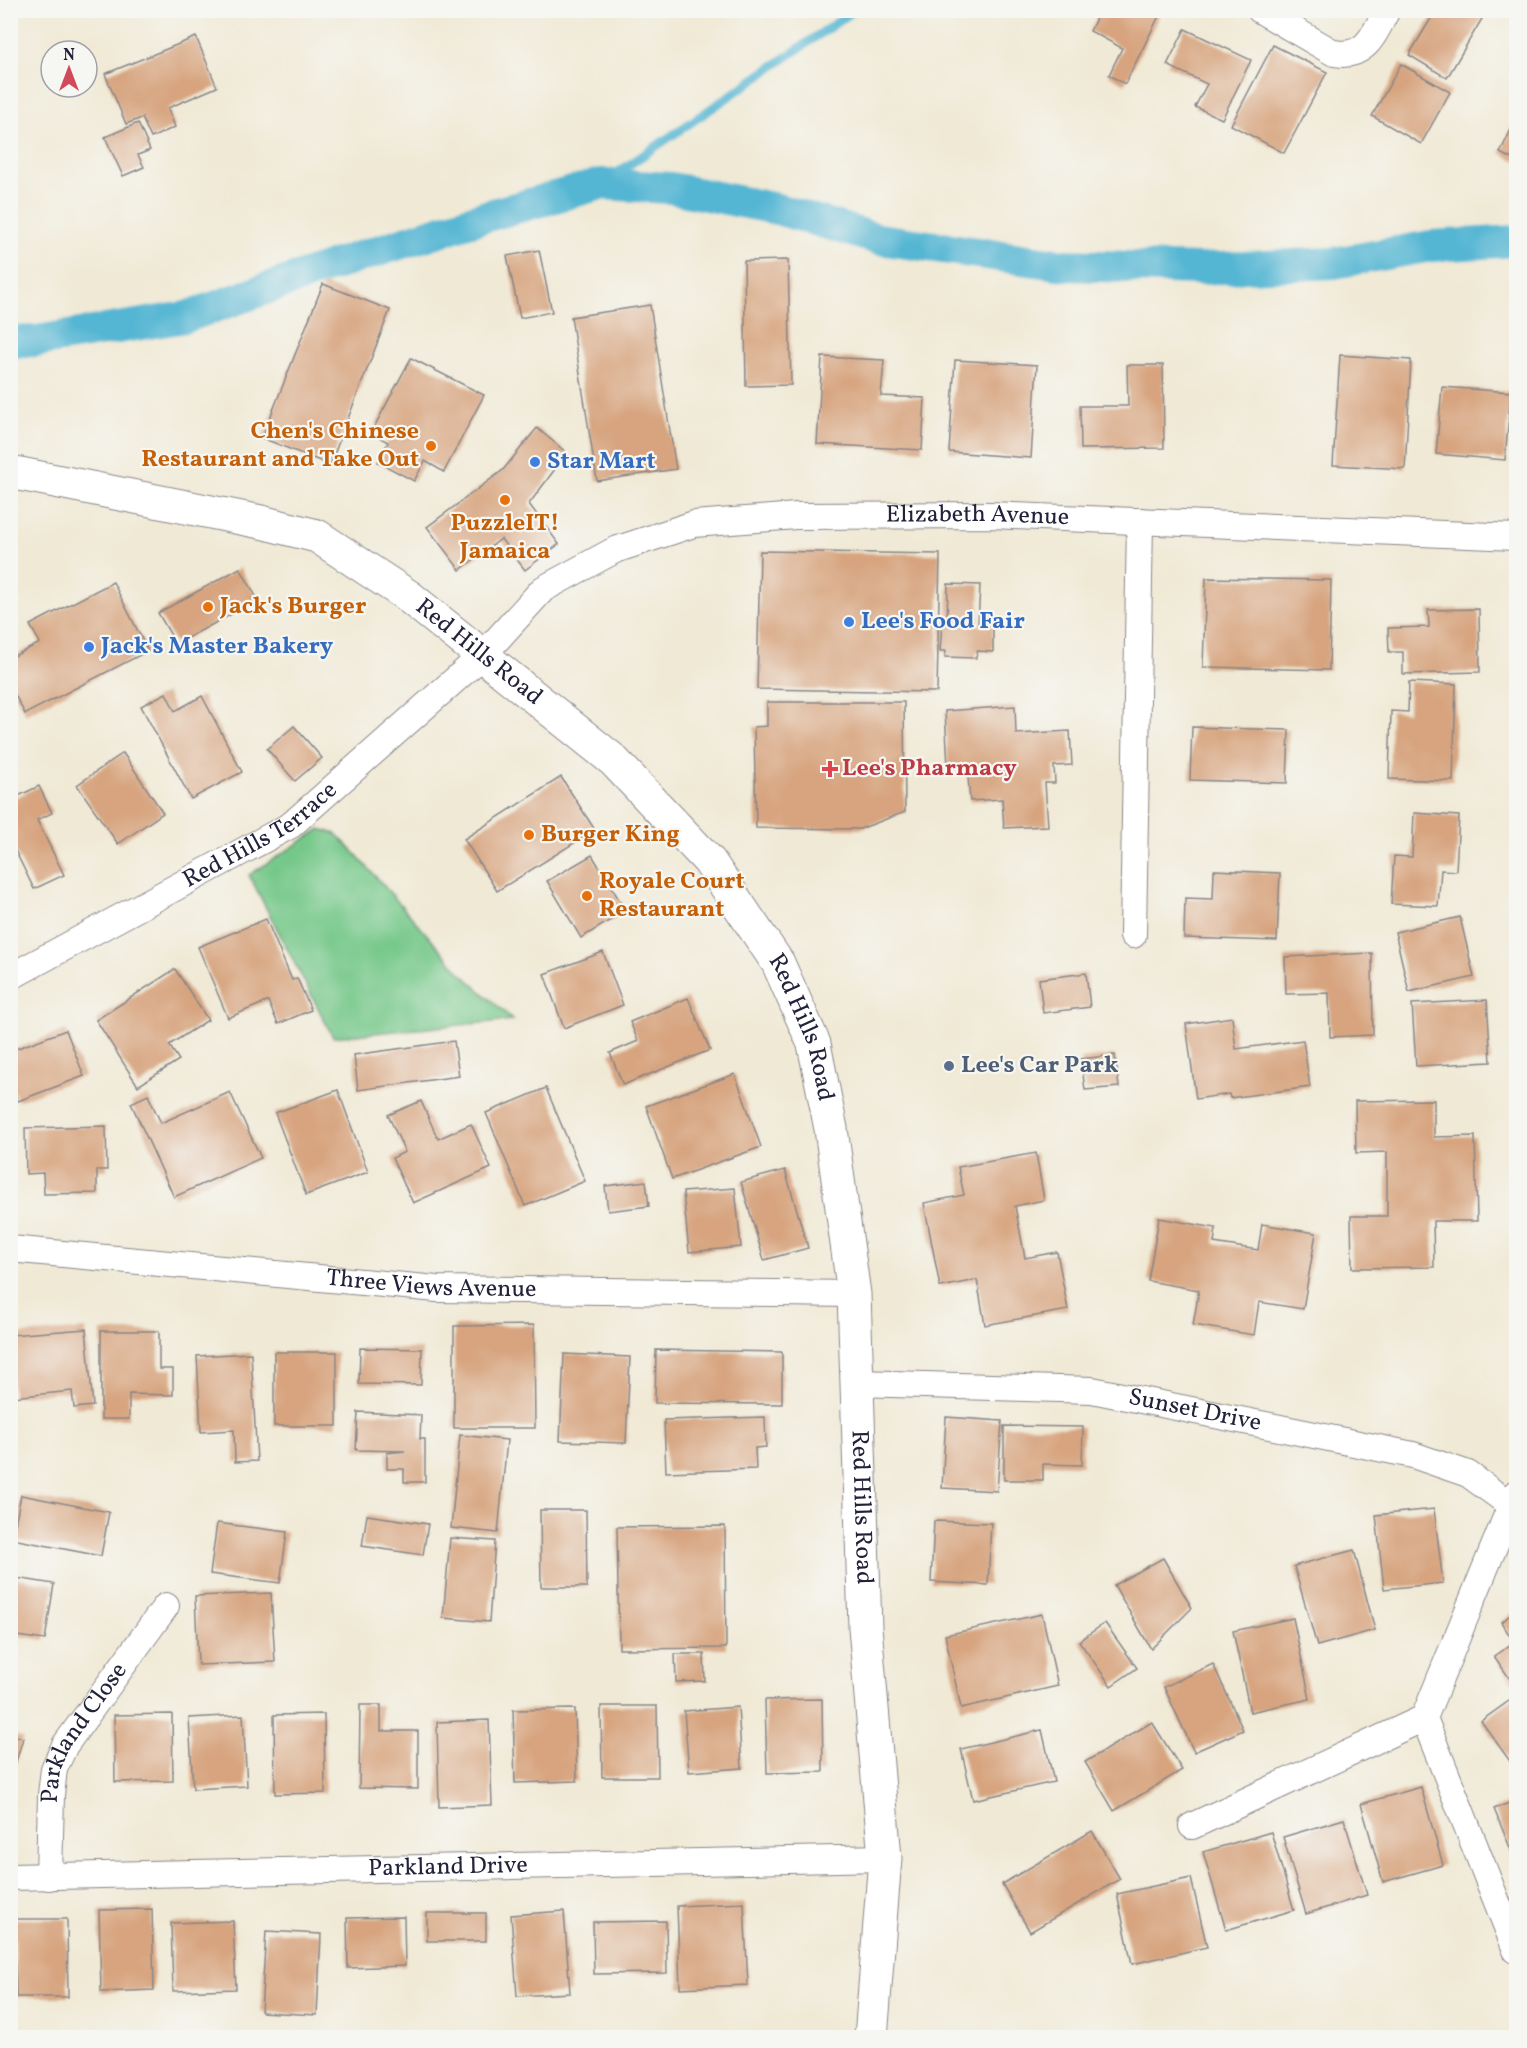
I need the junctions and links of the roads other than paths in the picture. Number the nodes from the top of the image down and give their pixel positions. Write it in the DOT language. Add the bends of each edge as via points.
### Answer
graph roads {
  1 [pos="1260,10"];
  2 [pos="1388,10"];
  3 [pos="10,472"];
  4 [pos="1140,521"];
  5 [pos="1516,537"];
  6 [pos="483,655"];
  7 [pos="1133,935"];
  8 [pos="10,977"];
  9 [pos="10,1249"];
  10 [pos="854,1294"];
  11 [pos="858,1383"];
  12 [pos="1515,1502"];
  13 [pos="166,1606"];
  14 [pos="1424,1718"];
  15 [pos="1192,1826"];
  16 [pos="885,1858"];
  17 [pos="10,1877"];
  18 [pos="49,1877"];
  19 [pos="1516,1950"];
  20 [pos="871,2037"];
  1 -- 2 [label="street" via="1343,55 1353,54 1369,43"];
  3 -- 6 [label="main road, Red Hills Road" via="317,536 408,596"];
  4 -- 5 [label="street, Elizabeth Avenue"];
  4 -- 6 [label="street, Elizabeth Avenue" via="991,515 795,516 694,524 615,550 543,589"];
  4 -- 7 [label="street"];
  6 -- 8 [label="street, Red Hills Terrace" via="291,825"];
  6 -- 10 [label="main road, Red Hills Road" via="613,760 709,861 778,963 814,1044 831,1129"];
  9 -- 10 [label="street, Three Views Avenue" via="437,1289"];
  10 -- 11 [label="main road, Red Hills Road"];
  11 -- 12 [label="street, Sunset Drive" via="1092,1390 1413,1455 1468,1474"];
  11 -- 16 [label="main road, Red Hills Road" via="866,1627"];
  12 -- 14 [label="street"];
  13 -- 18 [label="street, Parkland Close" via="65,1745 54,1769"];
  14 -- 15 [label="street"];
  14 -- 19 [label="street"];
  16 -- 18 [label="street, Parkland Drive"];
  16 -- 20 [label="main road, Red Hills Road"];
  17 -- 18 [label="street, Parkland Drive"];
}
